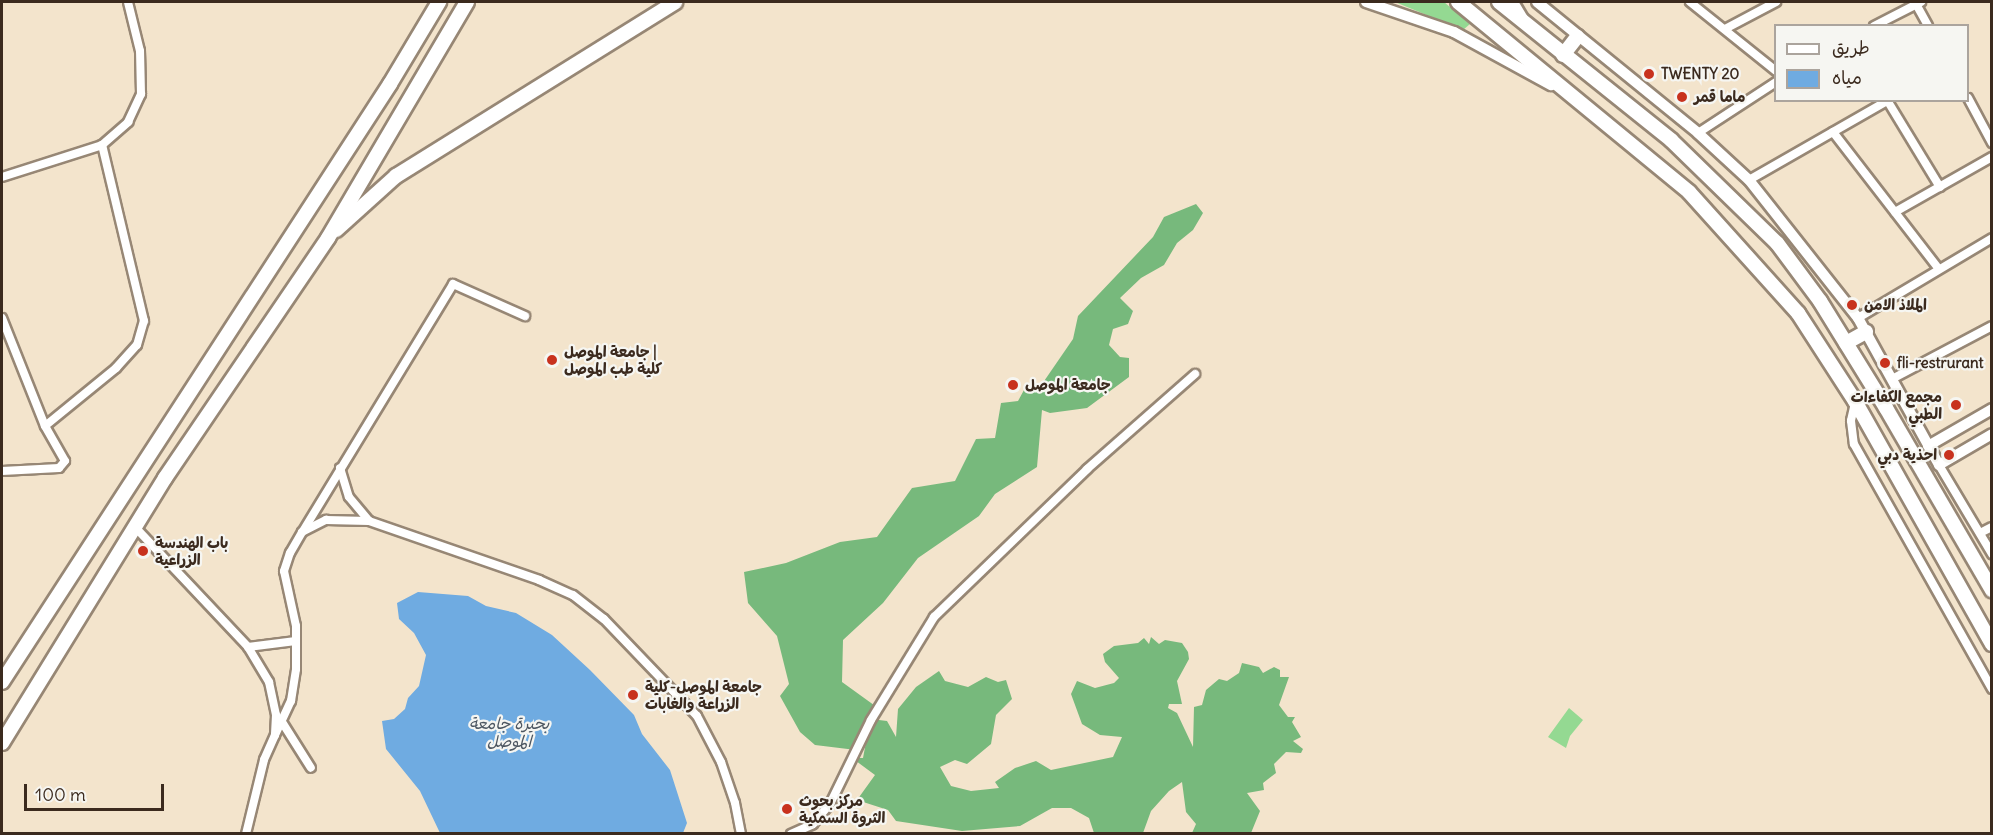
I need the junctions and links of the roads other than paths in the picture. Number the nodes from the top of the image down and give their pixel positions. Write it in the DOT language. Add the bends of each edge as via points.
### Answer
graph roads {
  1 [pos="128,2"];
  2 [pos="439,2"];
  3 [pos="466,2"];
  4 [pos="675,2"];
  5 [pos="1366,2"];
  6 [pos="1458,2"];
  7 [pos="1499,2"];
  8 [pos="1514,2"];
  9 [pos="1537,2"];
  10 [pos="1690,2"];
  11 [pos="1776,2"];
  12 [pos="1919,3"];
  13 [pos="1878,24"];
  14 [pos="1927,24"];
  15 [pos="1527,26"];
  16 [pos="1725,29"];
  17 [pos="1577,36"];
  18 [pos="1563,55"];
  19 [pos="1774,68"];
  20 [pos="1774,83"];
  21 [pos="1969,100"];
  22 [pos="1885,102"];
  23 [pos="1888,102"];
  24 [pos="1585,106"];
  25 [pos="1833,132"];
  26 [pos="1698,133"];
  27 [pos="1992,143"];
  28 [pos="102,145"];
  29 [pos="1992,157"];
  30 [pos="1707,172"];
  31 [pos="2,177"];
  32 [pos="1749,180"];
  33 [pos="1940,186"];
  34 [pos="1689,192"];
  35 [pos="1895,212"];
  36 [pos="328,238"];
  37 [pos="1992,238"];
  38 [pos="1938,268"];
  39 [pos="525,316"];
  40 [pos="2,318"];
  41 [pos="1858,318"];
  42 [pos="1992,326"];
  43 [pos="1866,332"];
  44 [pos="1846,343"];
  45 [pos="1195,374"];
  46 [pos="1892,379"];
  47 [pos="1855,401"];
  48 [pos="1992,409"];
  49 [pos="45,426"];
  50 [pos="1992,434"];
  51 [pos="1928,446"];
  52 [pos="1939,465"];
  53 [pos="340,468"];
  54 [pos="2,471"];
  55 [pos="369,521"];
  56 [pos="135,527"];
  57 [pos="1992,527"];
  58 [pos="302,532"];
  59 [pos="1980,534"];
  60 [pos="1992,554"];
  61 [pos="1992,590"];
  62 [pos="296,641"];
  63 [pos="1992,644"];
  64 [pos="248,647"];
  65 [pos="2,682"];
  66 [pos="1992,689"];
  67 [pos="282,722"];
  68 [pos="275,735"];
  69 [pos="2,743"];
  70 [pos="311,768"];
  71 [pos="246,834"];
  72 [pos="741,834"];
  73 [pos="791,834"];
  1 -- 28 [label="street" via="140,51 141,94 128,122"];
  2 -- 65 [label="highway" via="390,84"];
  3 -- 36 [label="highway"];
  4 -- 36 [label="highway" via="396,176"];
  5 -- 24 [label="street" via="1454,32"];
  6 -- 24 [label="highway"];
  7 -- 15 [label="highway"];
  8 -- 15 [label="street"];
  9 -- 17 [label="street"];
  10 -- 16 [label="street"];
  11 -- 16 [label="street"];
  12 -- 13 [label="street"];
  12 -- 14 [label="street"];
  15 -- 18 [label="highway"];
  16 -- 19 [label="street"];
  17 -- 18 [label="highway"];
  17 -- 26 [label="street"];
  18 -- 30 [label="highway"];
  20 -- 26 [label="street"];
  21 -- 27 [label="street"];
  22 -- 25 [label="street"];
  23 -- 33 [label="street"];
  24 -- 34 [label="highway"];
  25 -- 32 [label="street"];
  25 -- 35 [label="street"];
  26 -- 32 [label="street"];
  28 -- 31 [label="street"];
  28 -- 49 [label="street" via="144,321 137,345 116,368"];
  29 -- 33 [label="street"];
  30 -- 34 [label="highway"];
  30 -- 44 [label="highway" via="1777,243"];
  32 -- 41 [label="street"];
  33 -- 35 [label="street"];
  34 -- 47 [label="highway" via="1798,313"];
  35 -- 38 [label="street"];
  36 -- 56 [label="highway"];
  37 -- 38 [label="street"];
  38 -- 41 [label="street"];
  39 -- 53 [label="street" via="453,284"];
  40 -- 49 [label="street"];
  41 -- 43 [label="street"];
  42 -- 46 [label="street"];
  43 -- 44 [label="highway"];
  43 -- 46 [label="street"];
  44 -- 61 [label="highway"];
  45 -- 73 [label="street" via="1087,469 934,617 868,725 830,804 813,824"];
  46 -- 51 [label="street"];
  47 -- 63 [label="highway"];
  47 -- 66 [label="street" via="1851,421 1854,444"];
  48 -- 51 [label="street"];
  49 -- 54 [label="street" via="65,456 63,465"];
  50 -- 52 [label="street"];
  51 -- 52 [label="street"];
  52 -- 59 [label="street"];
  53 -- 55 [label="street" via="349,497"];
  53 -- 58 [label="street"];
  55 -- 58 [label="street" via="326,520"];
  55 -- 72 [label="street" via="539,580 573,595 604,619 696,716 721,762"];
  56 -- 64 [label="street"];
  56 -- 69 [label="highway"];
  57 -- 59 [label="street"];
  58 -- 62 [label="street" via="285,571"];
  59 -- 60 [label="street"];
  62 -- 64 [label="street"];
  62 -- 67 [label="street" via="291,701"];
  64 -- 68 [label="street" via="269,682 276,715"];
  67 -- 68 [label="street"];
  67 -- 70 [label="street"];
  68 -- 71 [label="street" via="264,760"];
}
